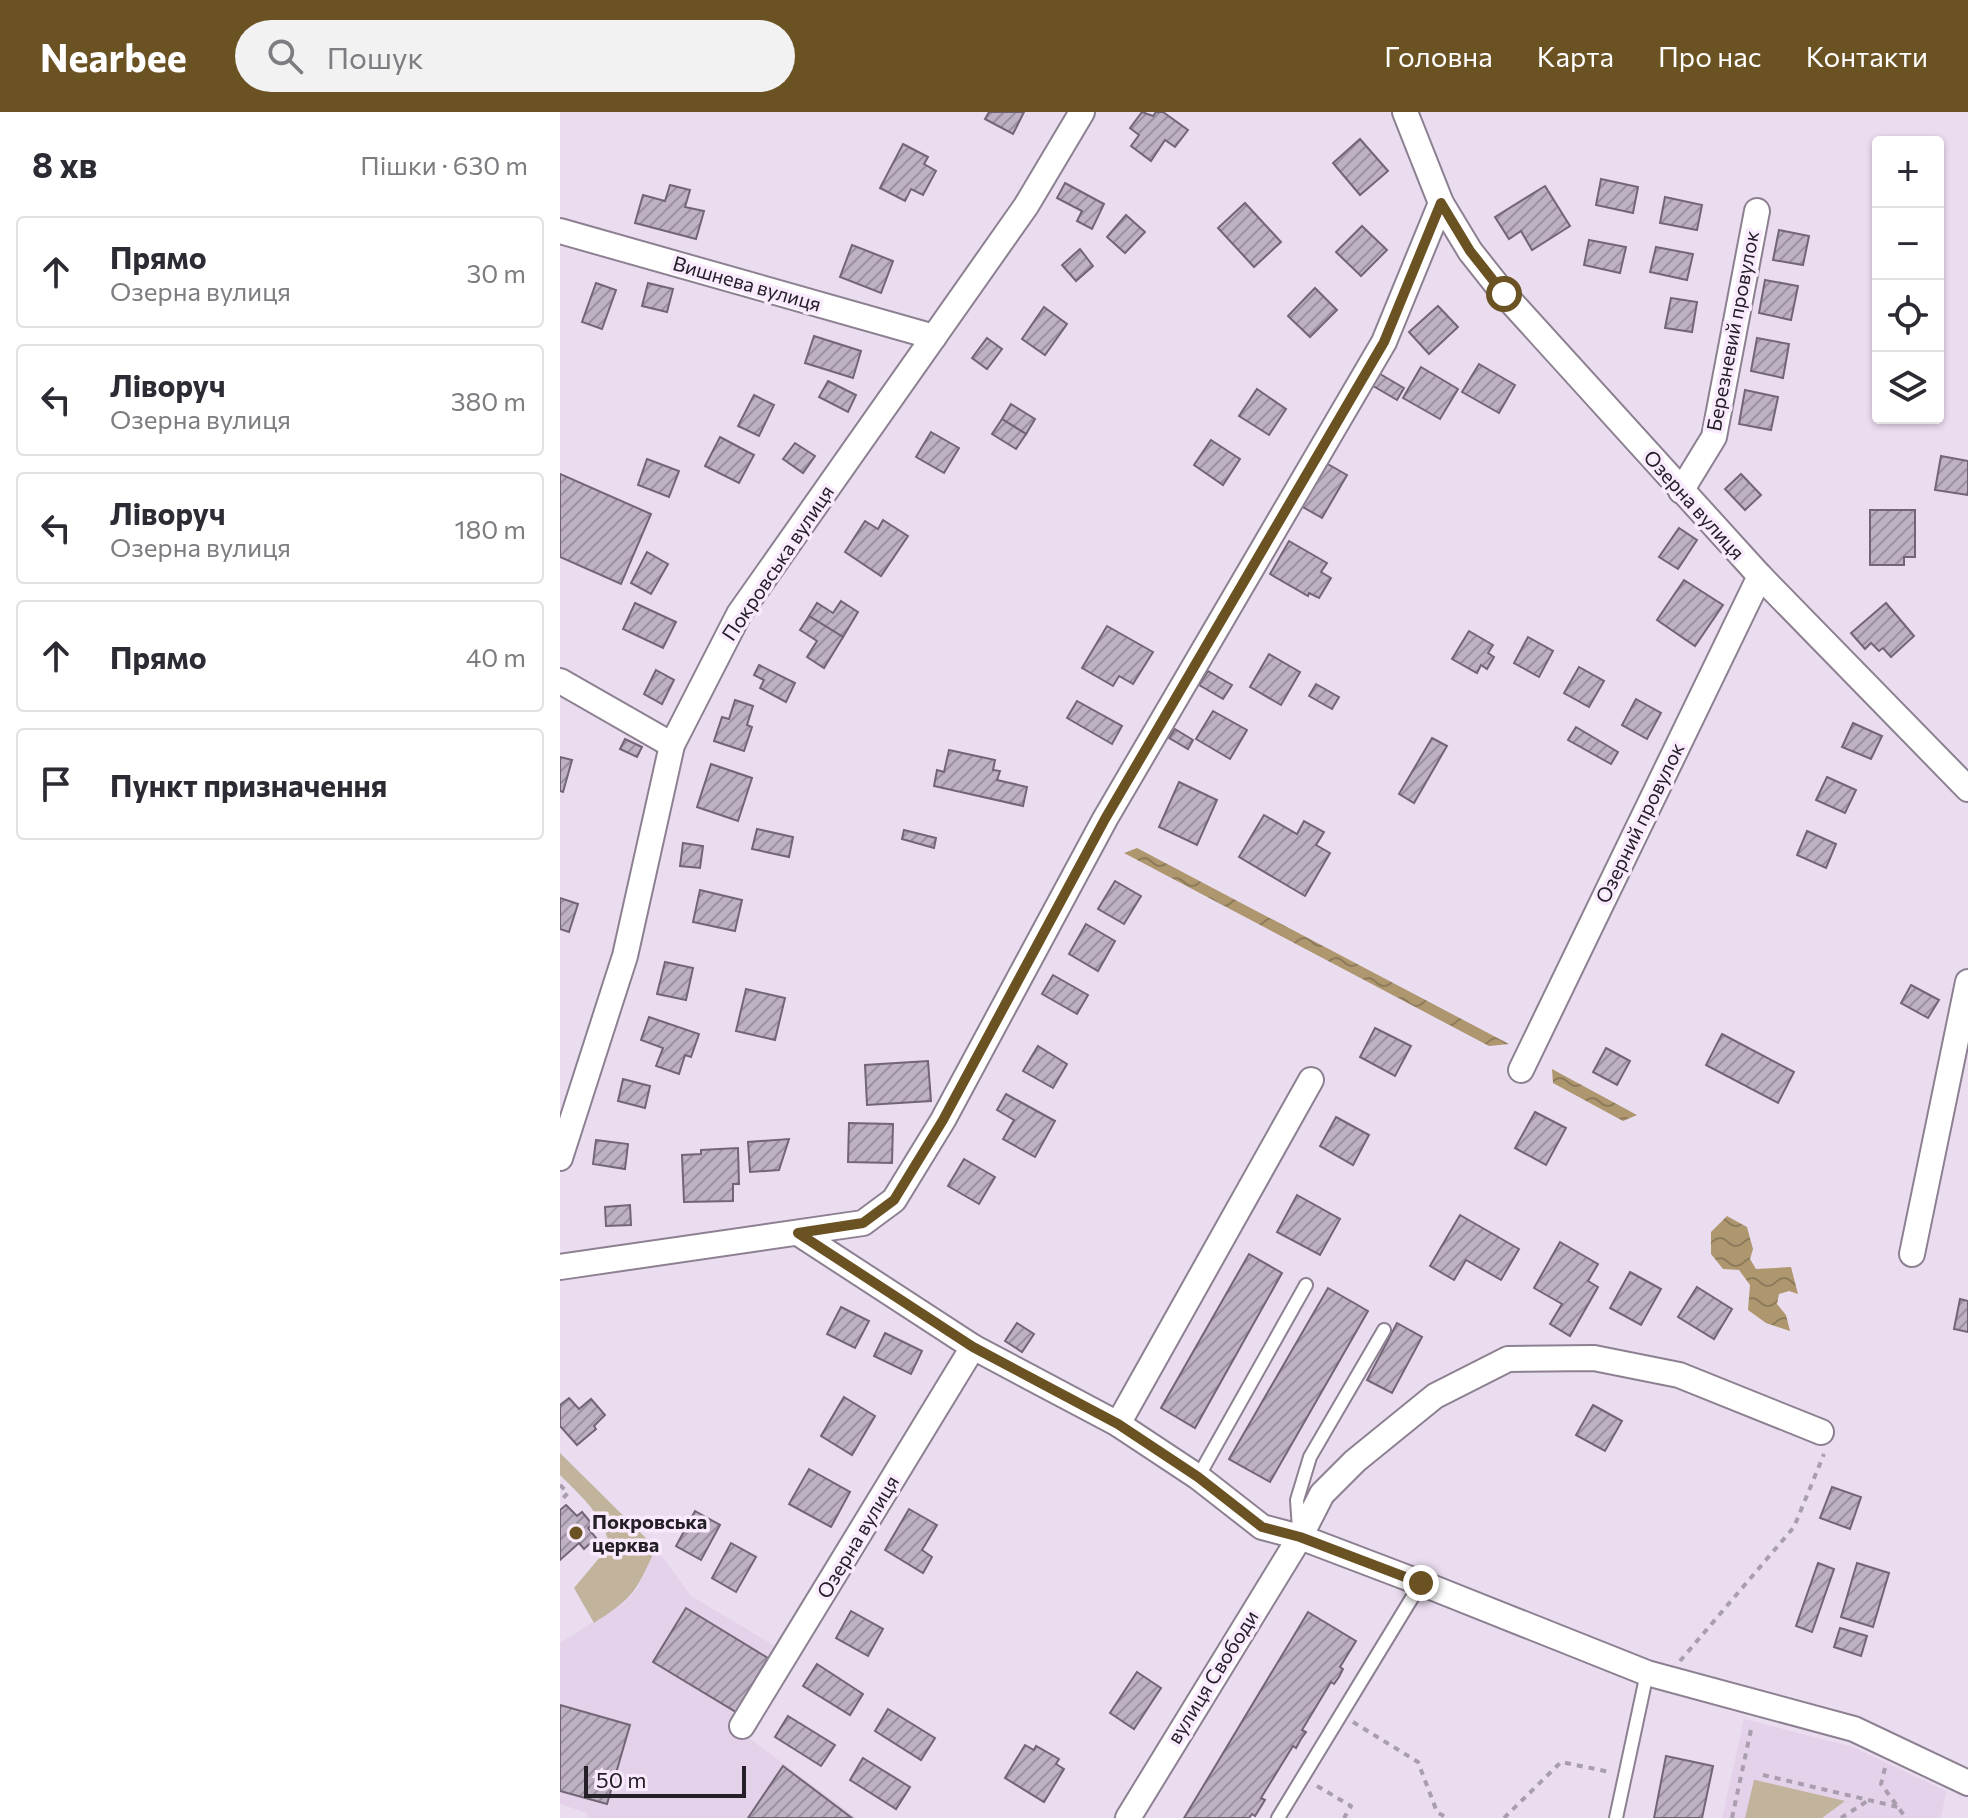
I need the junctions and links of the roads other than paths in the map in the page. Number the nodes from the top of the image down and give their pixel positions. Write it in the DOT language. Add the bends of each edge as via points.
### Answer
graph roads {
  1 [pos="1082,112"];
  2 [pos="1405,112"];
  3 [pos="1441,203"];
  4 [pos="1757,211"];
  5 [pos="560,231"];
  6 [pos="934,337"];
  7 [pos="1681,491"];
  8 [pos="1760,576"];
  9 [pos="560,681"];
  10 [pos="672,745"];
  11 [pos="1968,789"];
  12 [pos="1968,982"];
  13 [pos="1521,1070"];
  14 [pos="1311,1080"];
  15 [pos="560,1158"];
  16 [pos="798,1233"];
  17 [pos="1912,1254"];
  18 [pos="560,1267"];
  19 [pos="1306,1285"];
  20 [pos="1384,1330"];
  21 [pos="973,1347"];
  22 [pos="1118,1424"];
  23 [pos="1825,1437"];
  24 [pos="1198,1477"];
  25 [pos="1300,1537"];
  26 [pos="1421,1583"];
  27 [pos="1657,1676"];
  28 [pos="742,1726"];
  29 [pos="1968,1783"];
  30 [pos="1128,1818"];
  31 [pos="1278,1818"];
  32 [pos="1616,1818"];
  1 -- 6 [label="street, Покровська вулиця" via="1026,206"];
  2 -- 3 [label="street, Озерна вулиця"];
  3 -- 7 [label="street, Озерна вулиця" via="1504,294"];
  3 -- 16 [label="street" via="1384,342 1105,819 943,1120 894,1200 863,1223"];
  4 -- 7 [label="street, Березневий провулок" via="1714,437"];
  5 -- 6 [label="street, Вишнева вулиця"];
  6 -- 10 [label="street, Покровська вулиця" via="739,614"];
  7 -- 8 [label="street, Озерна вулиця"];
  8 -- 11 [label="street, Озерна вулиця"];
  8 -- 13 [label="street, Озерний провулок"];
  9 -- 10 [label="street"];
  10 -- 15 [label="street, Покровська вулиця" via="625,956"];
  12 -- 17 [label="street"];
  14 -- 22 [label="street"];
  16 -- 18 [label="street"];
  16 -- 21 [label="street"];
  19 -- 24 [label="lane"];
  20 -- 25 [label="lane" via="1310,1457 1297,1500"];
  21 -- 22 [label="street"];
  21 -- 28 [label="street, Озерна вулиця"];
  22 -- 24 [label="street"];
  23 -- 25 [label="street, вулиця Свободи" via="1679,1375 1594,1358 1508,1359 1435,1396 1355,1461 1322,1494"];
  24 -- 25 [label="street" via="1262,1527"];
  25 -- 26 [label="street"];
  25 -- 30 [label="street, вулиця Свободи"];
  26 -- 27 [label="street"];
  26 -- 31 [label="lane"];
  27 -- 29 [label="street" via="1854,1729"];
  27 -- 32 [label="lane"];
}
